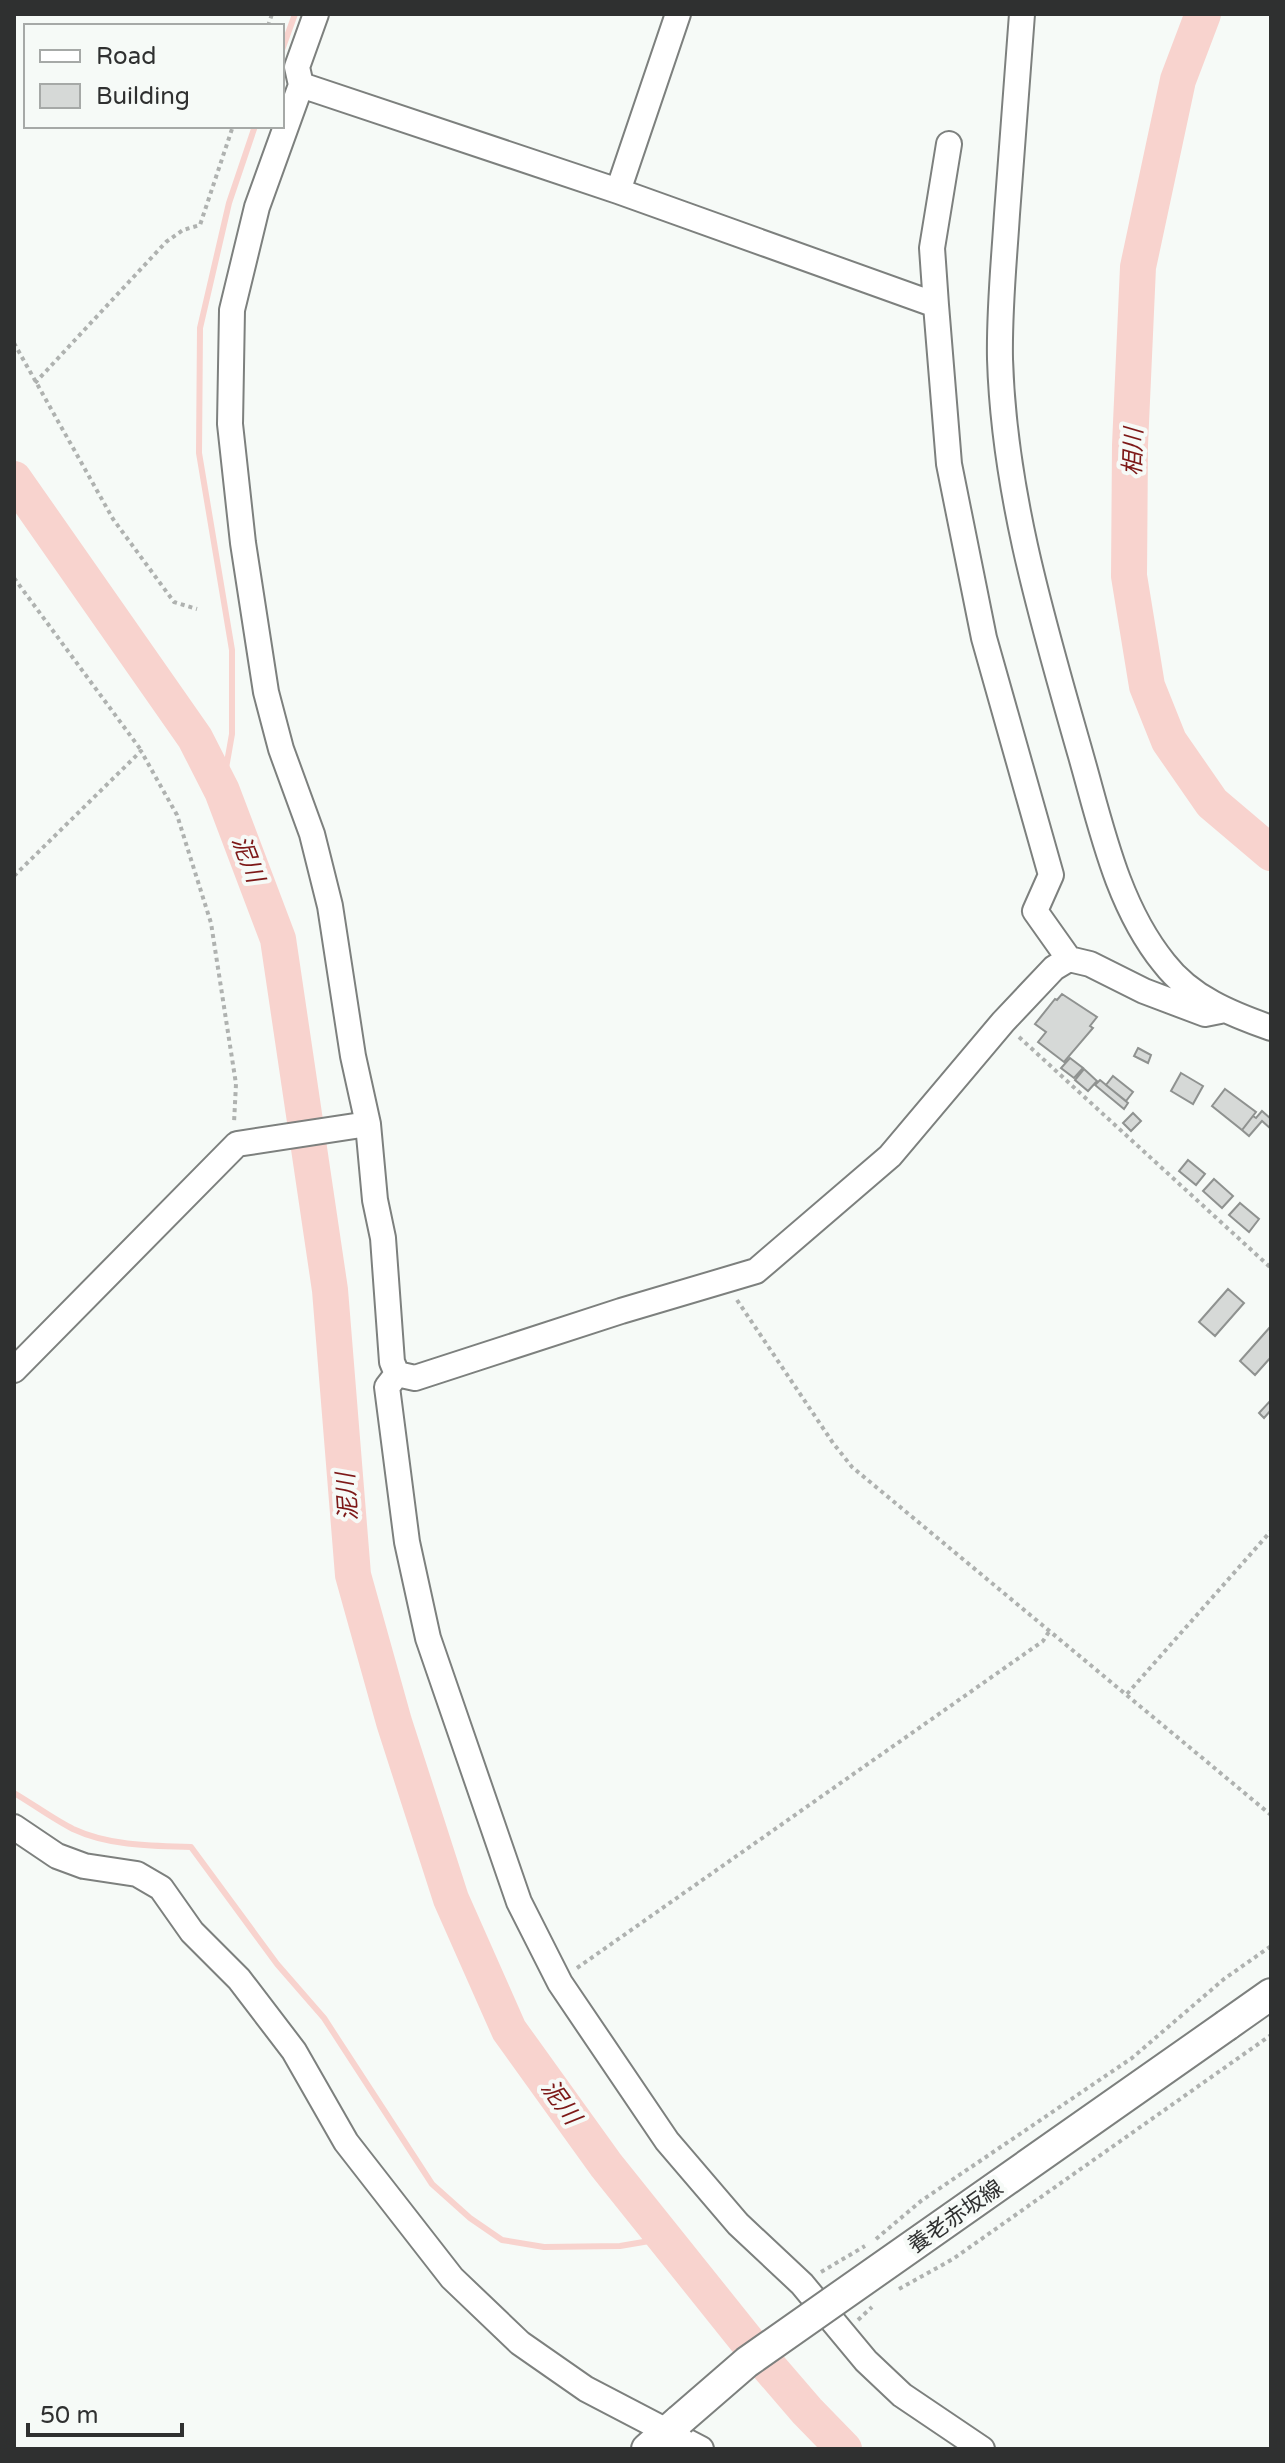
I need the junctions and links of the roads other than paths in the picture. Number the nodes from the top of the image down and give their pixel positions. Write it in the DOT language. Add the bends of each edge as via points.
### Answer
graph roads {
  1 [pos="316,14"];
  2 [pos="678,14"];
  3 [pos="1022,14"];
  4 [pos="301,85"];
  5 [pos="949,144"];
  6 [pos="618,191"];
  7 [pos="936,305"];
  8 [pos="1069,959"];
  9 [pos="1222,1011"];
  10 [pos="1271,1028"];
  11 [pos="361,1125"];
  12 [pos="14,1370"];
  13 [pos="397,1374"];
  14 [pos="14,1827"];
  15 [pos="1271,1994"];
  16 [pos="664,2433"];
  17 [pos="701,2449"];
  18 [pos="982,2449"];
  1 -- 4 [label="street" via="297,67"];
  2 -- 6 [label="street"];
  3 -- 9 [label="street" via="1000,361 1009,458 1034,589 1102,829 1140,929 1184,984"];
  4 -- 6 [label="street"];
  4 -- 11 [label="street" via="257,207 232,310 230,424 266,692 326,892"];
  5 -- 7 [label="street" via="932,248"];
  6 -- 7 [label="street"];
  7 -- 8 [label="street" via="949,464 984,638 1051,875 1035,911"];
  8 -- 9 [label="street" via="1205,1014"];
  8 -- 13 [label="street" via="1003,1022 890,1156 756,1271 415,1378"];
  9 -- 10 [label="street"];
  11 -- 12 [label="street" via="242,1144"];
  11 -- 13 [label="street" via="383,1238"];
  13 -- 18 [label="street" via="387,1387 407,1542 428,1638 519,1902 560,1983 667,2141 738,2224 802,2284 902,2395"];
  14 -- 16 [label="street" via="57,1856 137,1874 161,1888 294,2051 346,2142 452,2278 520,2343 586,2389"];
  15 -- 16 [label="main road, 養老赤坂線, bridge" via="747,2362"];
  16 -- 17 [label="street"];
}
